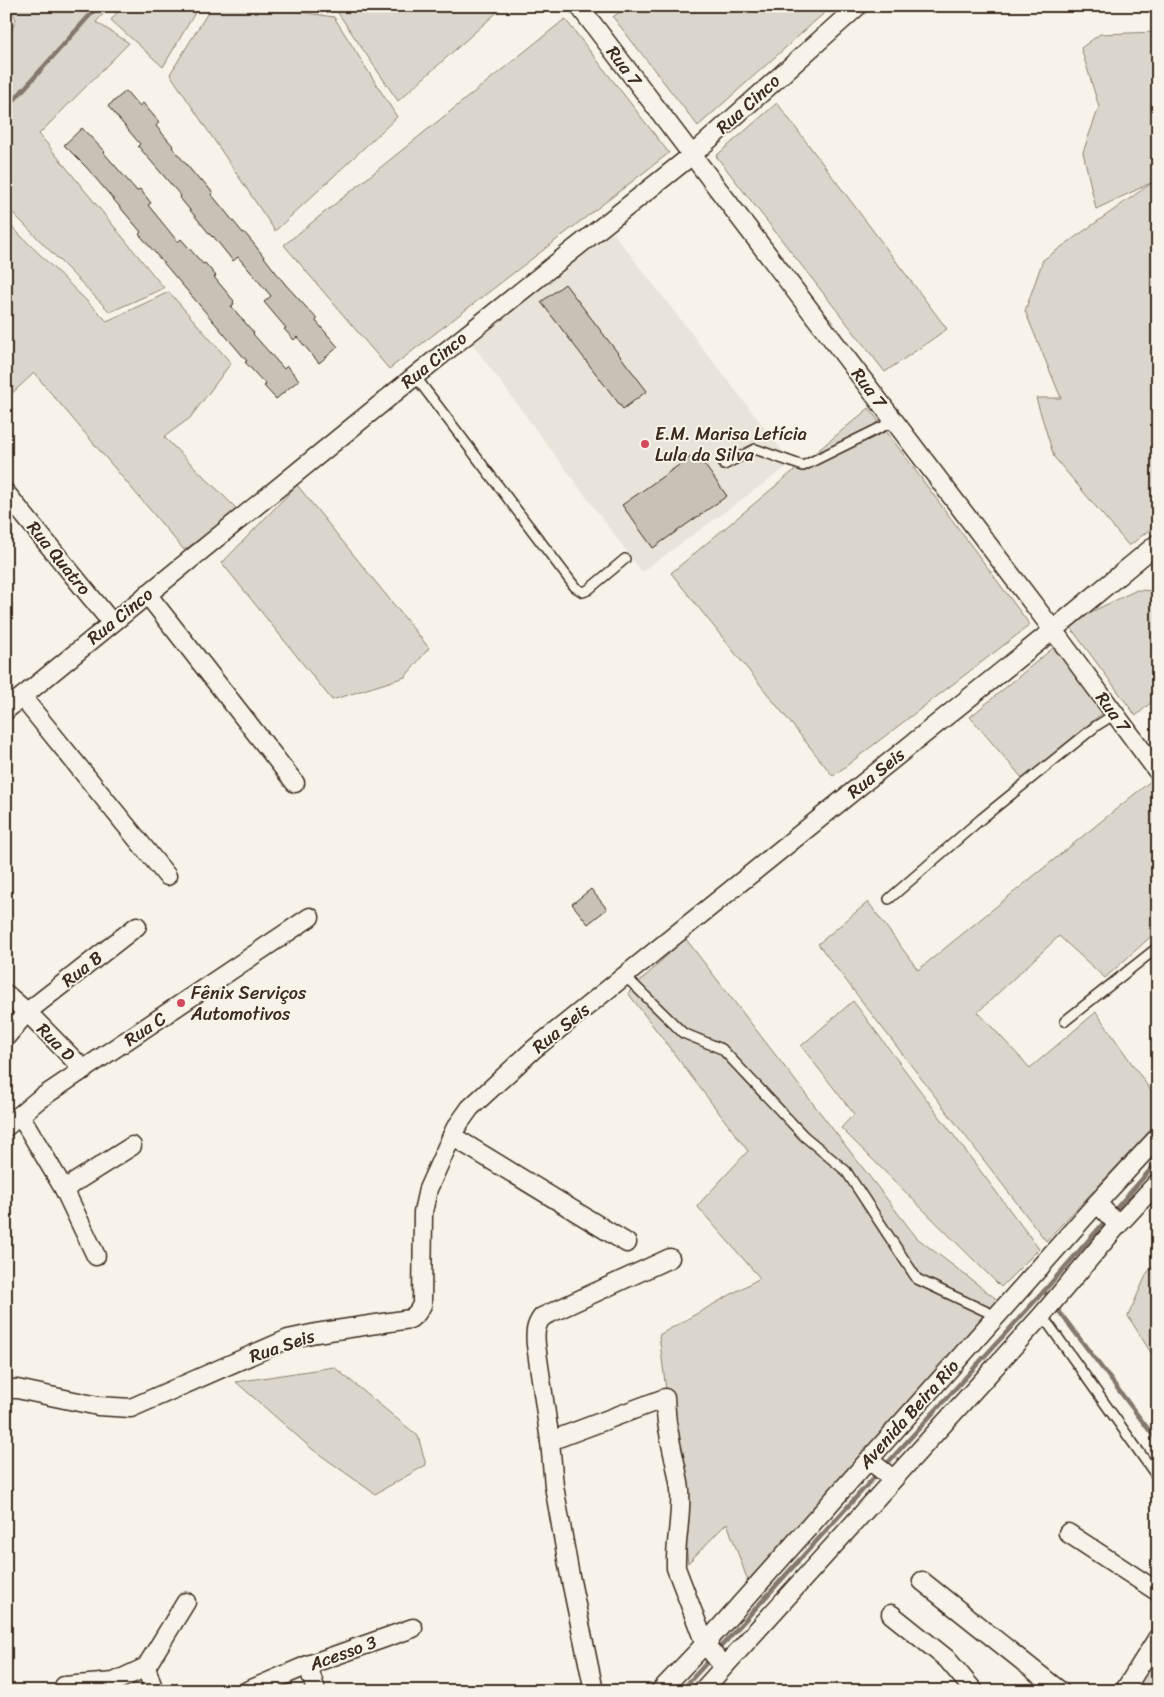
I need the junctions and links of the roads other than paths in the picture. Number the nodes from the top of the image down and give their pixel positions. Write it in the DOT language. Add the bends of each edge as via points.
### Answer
graph roads {
  1 [pos="579,6"];
  2 [pos="858,6"];
  3 [pos="692,155"];
  4 [pos="414,376"];
  5 [pos="894,421"];
  6 [pos="724,465"];
  7 [pos="6,493"];
  8 [pos="1158,543"];
  9 [pos="625,559"];
  10 [pos="147,594"];
  11 [pos="112,623"];
  12 [pos="1053,630"];
  13 [pos="22,697"];
  14 [pos="6,710"];
  15 [pos="1115,714"];
  16 [pos="1158,772"];
  17 [pos="295,783"];
  18 [pos="167,876"];
  19 [pos="890,898"];
  20 [pos="310,917"];
  21 [pos="137,926"];
  22 [pos="1158,948"];
  23 [pos="625,976"];
  24 [pos="6,994"];
  25 [pos="27,1012"];
  26 [pos="1065,1021"];
  27 [pos="6,1037"];
  28 [pos="84,1070"];
  29 [pos="20,1116"];
  30 [pos="6,1127"];
  31 [pos="452,1136"];
  32 [pos="1158,1137"];
  33 [pos="132,1146"];
  34 [pos="1158,1182"];
  35 [pos="64,1189"];
  36 [pos="1108,1215"];
  37 [pos="627,1243"];
  38 [pos="96,1256"];
  39 [pos="670,1258"];
  40 [pos="1049,1307"];
  41 [pos="996,1316"];
  42 [pos="6,1389"];
  43 [pos="550,1441"];
  44 [pos="881,1469"];
  45 [pos="1155,1474"];
  46 [pos="1068,1533"];
  47 [pos="922,1581"];
  48 [pos="1158,1592"];
  49 [pos="186,1602"];
  50 [pos="891,1614"];
  51 [pos="413,1628"];
  52 [pos="1158,1637"];
  53 [pos="714,1655"];
  54 [pos="308,1665"];
  55 [pos="146,1667"];
  56 [pos="64,1686"];
  57 [pos="154,1691"];
  58 [pos="247,1691"];
  59 [pos="316,1691"];
  60 [pos="594,1691"];
  61 [pos="660,1691"];
  62 [pos="702,1691"];
  63 [pos="974,1691"];
  64 [pos="1060,1691"];
  65 [pos="1124,1691"];
  1 -- 3 [label="street, Rua 7"];
  2 -- 3 [label="street, Rua Cinco"];
  3 -- 4 [label="street, Rua Cinco"];
  3 -- 5 [label="street, Rua 7"];
  4 -- 9 [label="lane" via="575,587 583,592 588,590"];
  4 -- 10 [label="street, Rua Cinco"];
  5 -- 6 [label="lane" via="803,466 755,449"];
  5 -- 12 [label="street, Rua 7"];
  7 -- 11 [label="street, Rua Quatro"];
  8 -- 12 [label="street, Rua Seis"];
  10 -- 11 [label="street, Rua Cinco"];
  10 -- 17 [label="street"];
  11 -- 13 [label="street, Rua Cinco"];
  12 -- 15 [label="street, Rua 7"];
  12 -- 23 [label="street, Rua Seis"];
  13 -- 14 [label="street, Rua Cinco"];
  13 -- 18 [label="street"];
  15 -- 16 [label="street, Rua 7"];
  15 -- 19 [label="lane" via="981,819"];
  20 -- 28 [label="street, Rua C"];
  21 -- 25 [label="street, Rua B"];
  22 -- 26 [label="lane"];
  23 -- 31 [label="street, Rua Seis" via="534,1049 484,1095 470,1108"];
  23 -- 41 [label="lane" via="683,1033 722,1049 804,1136 846,1171 917,1279"];
  24 -- 25 [label="street, Rua D"];
  25 -- 27 [label="street, Rua B"];
  25 -- 28 [label="street, Rua D"];
  28 -- 29 [label="street, Rua C"];
  29 -- 30 [label="street, Rua C"];
  29 -- 35 [label="street"];
  31 -- 37 [label="street"];
  31 -- 42 [label="street, Rua Seis" via="428,1189 423,1212 422,1305 410,1319 288,1340 131,1408 98,1406"];
  32 -- 36 [label="street, Avenida Beira Rio"];
  33 -- 35 [label="street"];
  34 -- 36 [label="street, Avenida Beira Rio"];
  35 -- 38 [label="street"];
  36 -- 40 [label="street, Avenida Beira Rio"];
  36 -- 41 [label="street, Avenida Beira Rio"];
  39 -- 43 [label="street" via="542,1317 537,1324 536,1345"];
  40 -- 44 [label="street, Avenida Beira Rio"];
  40 -- 45 [label="lane"];
  41 -- 44 [label="street, Avenida Beira Rio"];
  43 -- 53 [label="street" via="665,1398 668,1433 680,1491 676,1568"];
  43 -- 60 [label="street" via="554,1486"];
  44 -- 53 [label="street, Avenida Beira Rio"];
  44 -- 53 [label="street, Avenida Beira Rio"];
  46 -- 48 [label="street"];
  47 -- 64 [label="street"];
  49 -- 55 [label="street"];
  50 -- 63 [label="street" via="947,1660"];
  51 -- 54 [label="street, Acesso 3"];
  52 -- 65 [label="street"];
  53 -- 61 [label="street, Avenida Beira Rio"];
  53 -- 62 [label="street, Avenida Beira Rio"];
  54 -- 58 [label="street, Acesso 3"];
  54 -- 59 [label="street"];
  55 -- 56 [label="street" via="114,1682"];
  55 -- 57 [label="street"];
}
